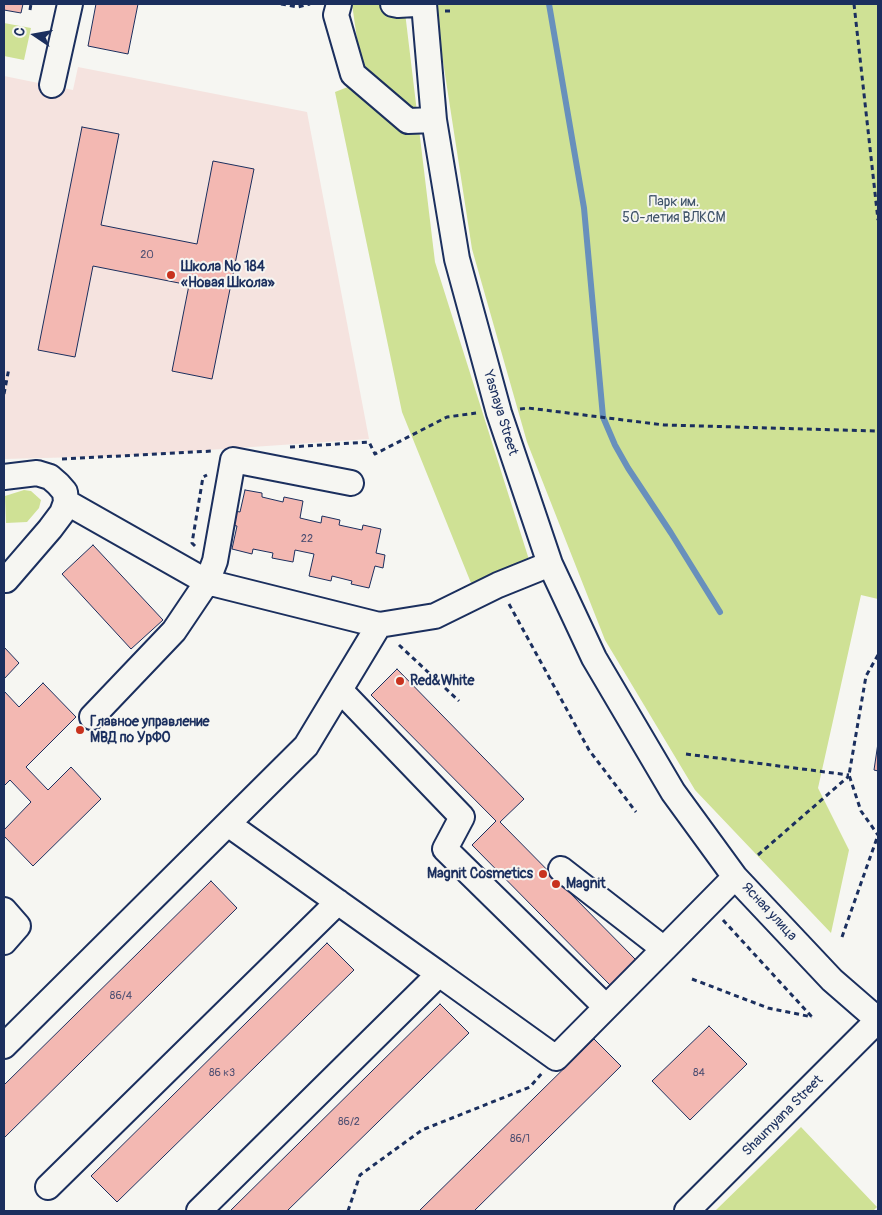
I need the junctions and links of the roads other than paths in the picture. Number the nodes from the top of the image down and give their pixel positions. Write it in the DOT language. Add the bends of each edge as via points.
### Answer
graph roads {
  1 [pos="70,4"];
  2 [pos="339,4"];
  3 [pos="393,4"];
  4 [pos="415,4"];
  5 [pos="424,4"];
  6 [pos="52,85"];
  7 [pos="434,120"];
  8 [pos="4,477"];
  9 [pos="351,483"];
  10 [pos="66,502"];
  11 [pos="550,564"];
  12 [pos="5,580"];
  13 [pos="207,582"];
  14 [pos="379,625"];
  15 [pos="340,690"];
  16 [pos="92,717"];
  17 [pos="228,824"];
  18 [pos="561,869"];
  19 [pos="735,877"];
  20 [pos="338,902"];
  21 [pos="4,910"];
  22 [pos="4,942"];
  23 [pos="664,949"];
  24 [pos="439,974"];
  25 [pos="606,1007"];
  26 [pos="878,1020"];
  27 [pos="4,1046"];
  28 [pos="48,1186"];
  29 [pos="199,1211"];
  30 [pos="687,1211"];
  1 -- 6 [label="street"];
  2 -- 7 [label="street" via="336,15 353,74 408,121"];
  3 -- 4 [label="street"];
  5 -- 7 [label="street, Yasnaya Street"];
  7 -- 11 [label="street, Yasnaya Street" via="457,259 498,410"];
  8 -- 10 [label="street" via="37,473 50,477 65,492"];
  9 -- 13 [label="street" via="233,460 215,561"];
  10 -- 12 [label="street" via="50,529"];
  10 -- 13 [label="street"];
  11 -- 14 [label="street" via="435,616"];
  11 -- 19 [label="street, Ясная улица" via="594,658 673,792"];
  13 -- 14 [label="street"];
  13 -- 16 [label="street" via="174,630"];
  14 -- 15 [label="street"];
  15 -- 17 [label="street" via="306,746"];
  15 -- 25 [label="street" via="462,817 444,849"];
  17 -- 20 [label="street"];
  17 -- 27 [label="street"];
  18 -- 23 [label="street"];
  19 -- 23 [label="street"];
  19 -- 26 [label="street, Ясная улица" via="832,980"];
  20 -- 24 [label="street"];
  20 -- 28 [label="street"];
  21 -- 22 [label="street" via="18,926"];
  23 -- 25 [label="street"];
  24 -- 25 [label="street" via="556,1058"];
  24 -- 29 [label="street"];
  26 -- 30 [label="street, Shaumyana Street"];
}
